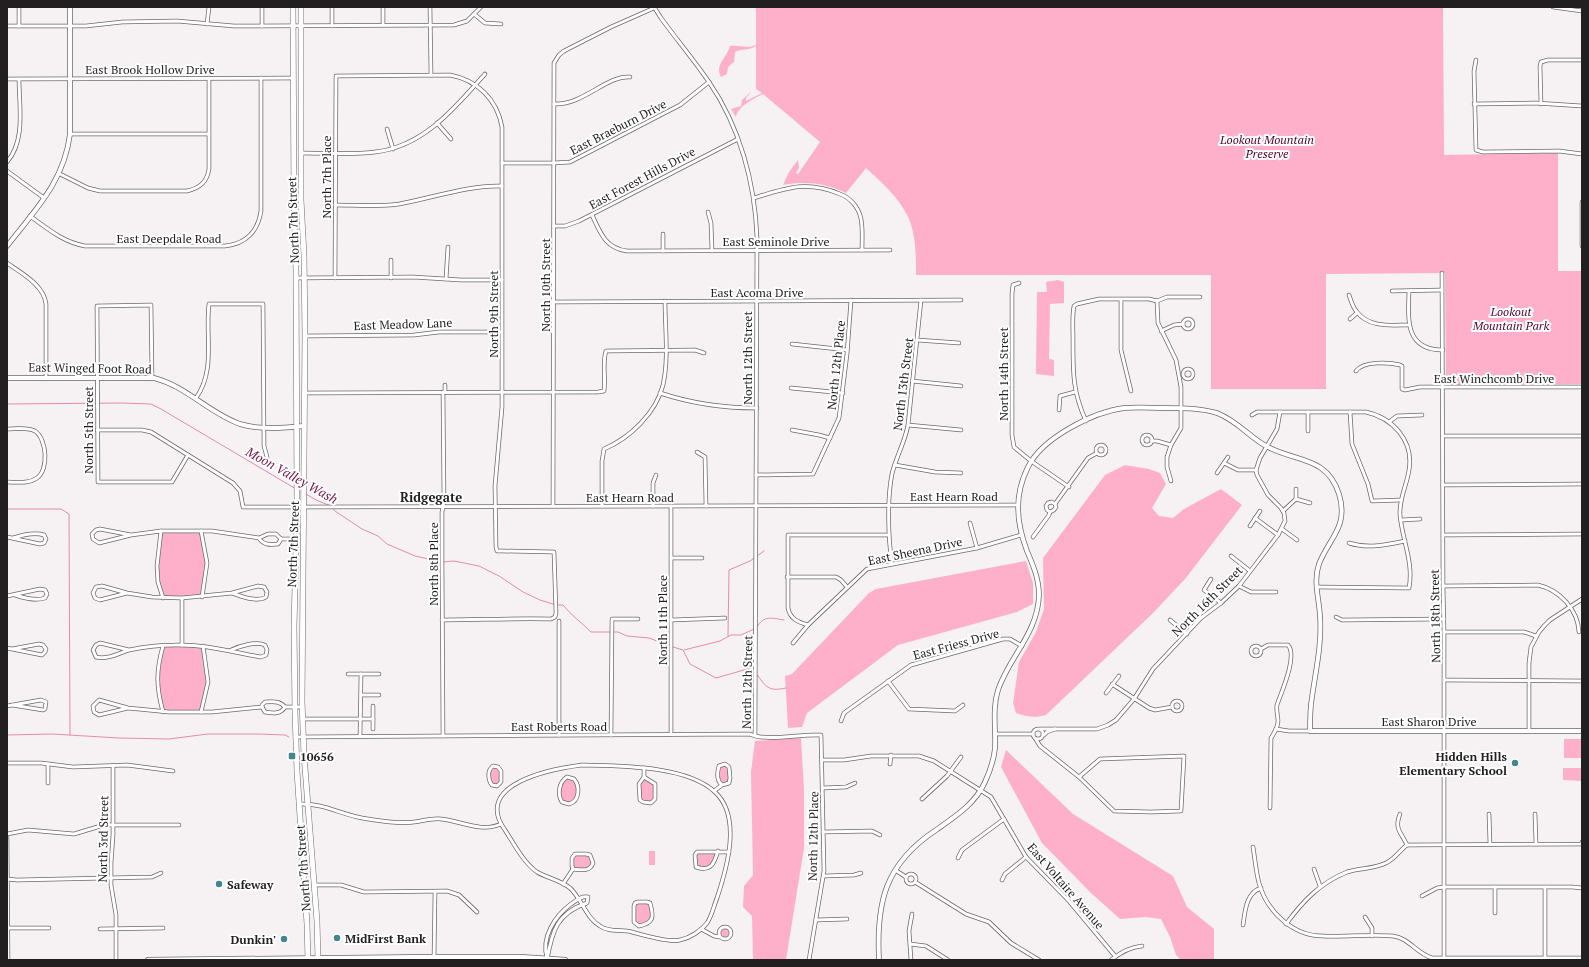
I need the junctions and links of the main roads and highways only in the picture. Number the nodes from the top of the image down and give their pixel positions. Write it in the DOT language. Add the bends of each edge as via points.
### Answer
graph roads {
  1 [pos="293,7"];
  2 [pos="301,7"];
  3 [pos="296,360"];
  4 [pos="304,360"];
  5 [pos="294,627"];
  6 [pos="302,627"];
  7 [pos="308,959"];
  8 [pos="318,959"];
  9 [pos="382,959"];
  10 [pos="389,959"];
  11 [pos="434,959"];
  12 [pos="547,959"];
  13 [pos="148,960"];
  14 [pos="565,960"];
  1 -- 3 [label="main road, North 7th Street"];
  2 -- 4 [label="main road, North 7th Street"];
  3 -- 4 [label="main road"];
  3 -- 5 [label="main road, North 7th Street" via="297,507"];
  4 -- 6 [label="main road, North 7th Street"];
  5 -- 6 [label="main road"];
  5 -- 7 [label="main road, North 7th Street" via="295,737"];
  6 -- 8 [label="main road, North 7th Street" via="303,737"];
  7 -- 8 [label="main road"];
  7 -- 13 [label="main road"];
  8 -- 9 [label="main road"];
  9 -- 10 [label="main road"];
  10 -- 11 [label="main road"];
  11 -- 12 [label="main road"];
  12 -- 14 [label="main road"];
}
